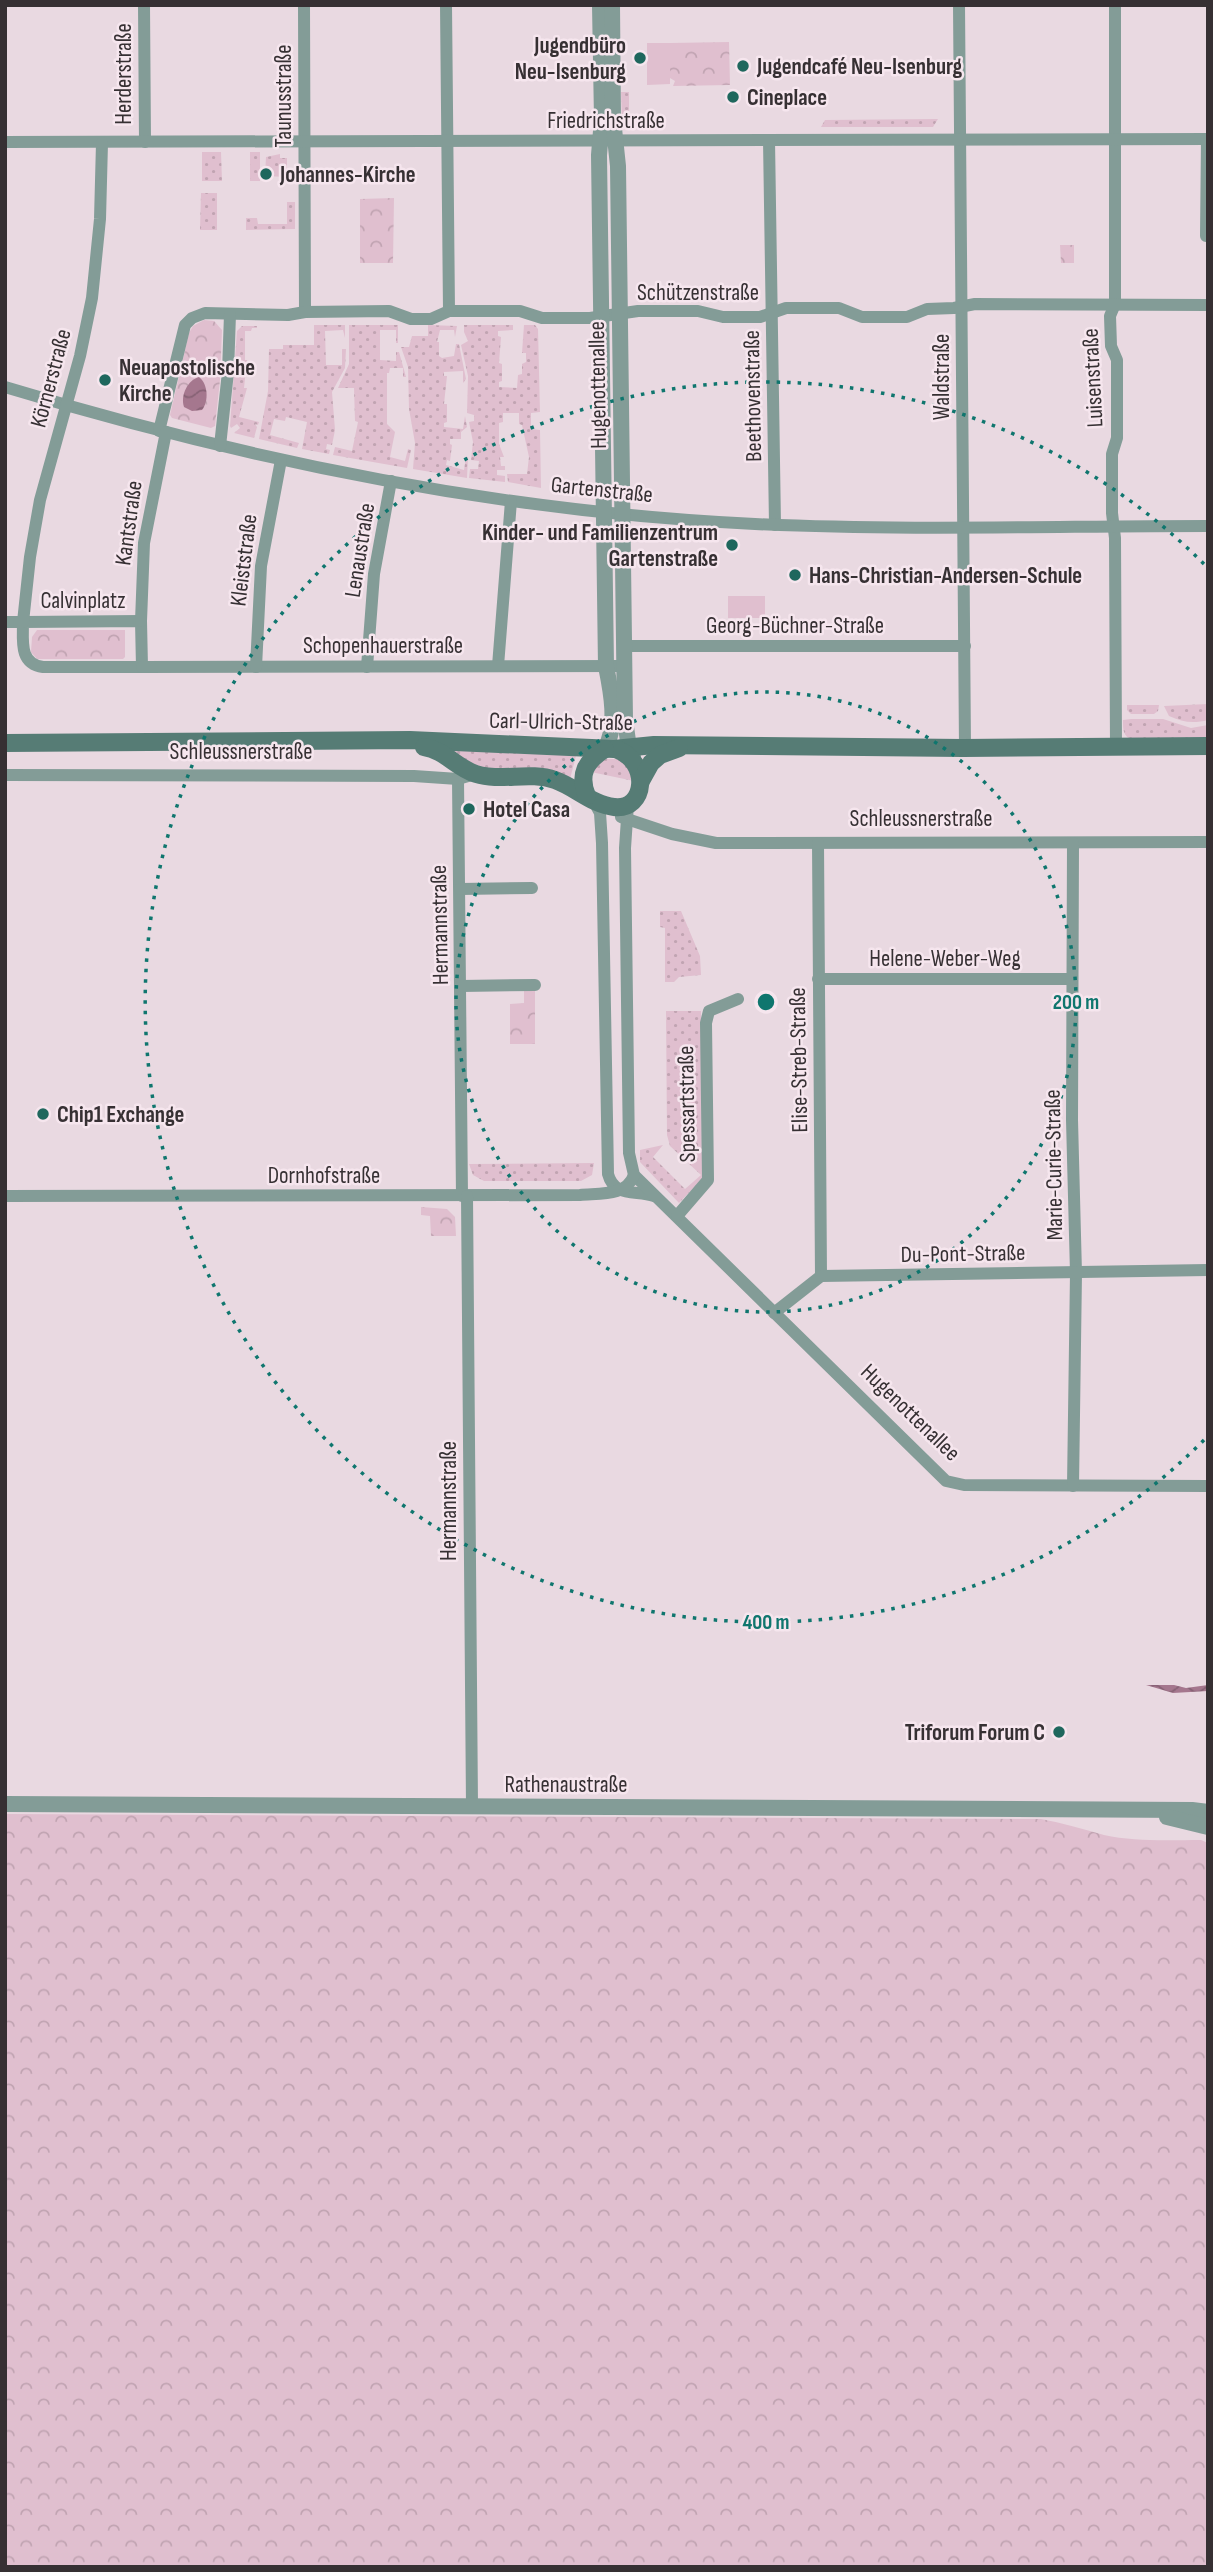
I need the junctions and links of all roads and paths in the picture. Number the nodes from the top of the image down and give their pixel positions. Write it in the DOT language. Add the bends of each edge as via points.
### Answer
graph roads {
  1 [pos="144,5"];
  2 [pos="304,5"];
  3 [pos="446,5"];
  4 [pos="600,5"];
  5 [pos="612,5"];
  6 [pos="959,5"];
  7 [pos="1115,5"];
  8 [pos="1207,139"];
  9 [pos="608,140"];
  10 [pos="769,140"];
  11 [pos="961,140"];
  12 [pos="1116,140"];
  13 [pos="5,142"];
  14 [pos="145,142"];
  15 [pos="304,142"];
  16 [pos="448,142"];
  17 [pos="102,143"];
  18 [pos="1206,236"];
  19 [pos="1115,304"];
  20 [pos="962,305"];
  21 [pos="1208,305"];
  22 [pos="449,311"];
  23 [pos="305,312"];
  24 [pos="772,313"];
  25 [pos="230,314"];
  26 [pos="620,314"];
  27 [pos="601,317"];
  28 [pos="5,387"];
  29 [pos="65,405"];
  30 [pos="162,431"];
  31 [pos="220,446"];
  32 [pos="281,460"];
  33 [pos="391,481"];
  34 [pos="511,500"];
  35 [pos="604,511"];
  36 [pos="623,513"];
  37 [pos="775,524"];
  38 [pos="1113,526"];
  39 [pos="1208,526"];
  40 [pos="964,527"];
  41 [pos="141,621"];
  42 [pos="5,622"];
  43 [pos="23,622"];
  44 [pos="625,646"];
  45 [pos="965,646"];
  46 [pos="498,666"];
  47 [pos="606,666"];
  48 [pos="625,666"];
  49 [pos="142,667"];
  50 [pos="256,667"];
  51 [pos="367,667"];
  52 [pos="609,697"];
  53 [pos="386,742"];
  54 [pos="5,743"];
  55 [pos="685,746"];
  56 [pos="1208,746"];
  57 [pos="622,747"];
  58 [pos="585,748"];
  59 [pos="965,748"];
  60 [pos="1116,748"];
  61 [pos="1208,755"];
  62 [pos="475,774"];
  63 [pos="5,775"];
  64 [pos="457,779"];
  65 [pos="641,781"];
  66 [pos="614,809"];
  67 [pos="1208,842"];
  68 [pos="818,843"];
  69 [pos="1073,843"];
  70 [pos="532,888"];
  71 [pos="460,889"];
  72 [pos="818,979"];
  73 [pos="1072,979"];
  74 [pos="535,985"];
  75 [pos="461,986"];
  76 [pos="738,999"];
  77 [pos="634,1175"];
  78 [pos="619,1191"];
  79 [pos="5,1196"];
  80 [pos="465,1196"];
  81 [pos="654,1196"];
  82 [pos="677,1216"];
  83 [pos="1208,1270"];
  84 [pos="1076,1273"];
  85 [pos="821,1276"];
  86 [pos="774,1313"];
  87 [pos="1073,1486"];
  88 [pos="1208,1486"];
  89 [pos="5,1804"];
  90 [pos="471,1806"];
  91 [pos="1127,1810"];
  92 [pos="1208,1812"];
  93 [pos="1208,1827"];
  1 -- 14 [label="street, Herderstraße"];
  2 -- 15 [label="street, Taunusstraße"];
  3 -- 16 [label="street"];
  4 -- 9 [label="street, Hugenottenallee"];
  5 -- 9 [label="street, Hugenottenallee"];
  6 -- 11 [label="street, Waldstraße"];
  7 -- 12 [label="street, Luisenstraße"];
  8 -- 12 [label="street, Friedrichstraße"];
  8 -- 18 [label="street"];
  9 -- 10 [label="street, Friedrichstraße"];
  9 -- 16 [label="street, Friedrichstraße"];
  9 -- 26 [label="street, Hugenottenallee" via="618,166"];
  9 -- 27 [label="street, Hugenottenallee"];
  10 -- 11 [label="street, Friedrichstraße"];
  10 -- 24 [label="street, Beethovenstraße"];
  11 -- 12 [label="street, Friedrichstraße"];
  11 -- 20 [label="street, Waldstraße"];
  12 -- 19 [label="street, Luisenstraße"];
  13 -- 17 [label="street, Friedrichstraße"];
  14 -- 15 [label="street, Friedrichstraße"];
  14 -- 17 [label="street, Friedrichstraße"];
  15 -- 16 [label="street, Friedrichstraße"];
  15 -- 23 [label="street, Taunusstraße"];
  16 -- 22 [label="street"];
  17 -- 29 [label="street, Körnerstraße" via="95,273 80,356"];
  19 -- 20 [label="street, Schützenstraße"];
  19 -- 21 [label="street, Schützenstraße"];
  19 -- 38 [label="street, Luisenstraße" via="1110,316 1111,349 1117,360"];
  20 -- 24 [label="street, Schützenstraße" via="906,317 862,317 839,308 786,308"];
  20 -- 40 [label="street, Waldstraße"];
  22 -- 23 [label="street, Schützenstraße" via="431,318 389,312"];
  22 -- 27 [label="street, Schützenstraße"];
  23 -- 25 [label="street, Schützenstraße"];
  24 -- 26 [label="street, Schützenstraße" via="760,317 723,317 698,311"];
  24 -- 37 [label="street, Beethovenstraße"];
  25 -- 30 [label="street, Kantstraße" via="200,314 185,326"];
  25 -- 31 [label="street"];
  26 -- 27 [label="street, Schützenstraße"];
  26 -- 36 [label="street, Hugenottenallee"];
  27 -- 35 [label="street, Hugenottenallee"];
  28 -- 29 [label="street, Gartenstraße"];
  29 -- 30 [label="street, Gartenstraße"];
  29 -- 43 [label="street, Körnerstraße" via="40,500"];
  30 -- 31 [label="street, Gartenstraße"];
  30 -- 41 [label="street, Kantstraße" via="144,543"];
  31 -- 32 [label="street, Gartenstraße"];
  32 -- 33 [label="street, Gartenstraße"];
  32 -- 50 [label="street, Kleiststraße" via="261,566"];
  33 -- 34 [label="street, Gartenstraße"];
  33 -- 51 [label="street, Lenaustraße" via="376,564"];
  34 -- 35 [label="street, Gartenstraße"];
  34 -- 46 [label="street"];
  35 -- 36 [label="street, Gartenstraße"];
  35 -- 47 [label="street, Hugenottenallee"];
  36 -- 37 [label="street, Gartenstraße"];
  36 -- 44 [label="street, Hugenottenallee"];
  37 -- 40 [label="street, Gartenstraße"];
  38 -- 39 [label="street, Gartenstraße"];
  38 -- 40 [label="street, Gartenstraße"];
  38 -- 60 [label="street, Luisenstraße"];
  40 -- 45 [label="street, Waldstraße"];
  41 -- 43 [label="street, Calvinplatz"];
  41 -- 49 [label="street, Calvinplatz"];
  42 -- 43 [label="street"];
  43 -- 49 [label="street, Calvinplatz" via="24,656 35,666"];
  44 -- 45 [label="street, Georg-Büchner-Straße"];
  44 -- 48 [label="street, Hugenottenallee"];
  45 -- 59 [label="street, Waldstraße"];
  46 -- 47 [label="street, Schopenhauerstraße"];
  46 -- 51 [label="street, Schopenhauerstraße"];
  47 -- 48 [label="street, Schopenhauerstraße"];
  47 -- 52 [label="street, Hugenottenallee"];
  48 -- 57 [label="street, Hugenottenallee"];
  49 -- 50 [label="street, Schopenhauerstraße"];
  50 -- 51 [label="street, Schopenhauerstraße"];
  52 -- 57 [label="street, Hugenottenallee" via="612,730"];
  52 -- 58 [label="street, Hugenottenallee" via="602,739"];
  53 -- 54 [label="main road, Carl-Ulrich-Straße"];
  53 -- 58 [label="main road, Carl-Ulrich-Straße"];
  53 -- 62 [label="main road, Schleussnerstraße" via="431,748"];
  55 -- 57 [label="main road, Carl-Ulrich-Straße"];
  55 -- 59 [label="main road, Carl-Ulrich-Straße"];
  55 -- 65 [label="main road" via="660,755"];
  56 -- 60 [label="main road, Carl-Ulrich-Straße"];
  57 -- 58 [label="main road, Carl-Ulrich-Straße"];
  57 -- 65 [label="main road, Hugenottenallee"];
  57 -- 66 [label="main road, Hugenottenallee" via="589,761 583,783"];
  59 -- 60 [label="main road, Carl-Ulrich-Straße"];
  60 -- 61 [label="main road, Carl-Ulrich-Straße"];
  62 -- 64 [label="street, Schleussnerstraße"];
  62 -- 66 [label="main road, Schleussnerstraße" via="536,775"];
  63 -- 64 [label="street, Schleussnerstraße" via="401,775"];
  64 -- 71 [label="street, Hermannstraße"];
  65 -- 66 [label="main road, Hugenottenallee" via="639,790"];
  66 -- 68 [label="street, Schleussnerstraße" via="672,834 716,843"];
  66 -- 77 [label="street, Hugenottenallee" via="629,1153"];
  66 -- 78 [label="street, Hugenottenallee" via="601,818 607,1169 610,1182"];
  67 -- 69 [label="street, Schleussnerstraße"];
  68 -- 69 [label="street, Schleussnerstraße"];
  68 -- 72 [label="street, Elise-Streb-Straße"];
  69 -- 73 [label="street, Marie-Curie-Straße"];
  70 -- 71 [label="street"];
  71 -- 75 [label="street, Hermannstraße"];
  72 -- 73 [label="street, Helene-Weber-Weg"];
  72 -- 85 [label="street, Elise-Streb-Straße"];
  73 -- 84 [label="street, Marie-Curie-Straße"];
  74 -- 75 [label="street"];
  75 -- 80 [label="street, Hermannstraße"];
  76 -- 82 [label="street, Spessartstraße" via="709,1011 708,1180"];
  77 -- 78 [label="street"];
  77 -- 81 [label="street, Hugenottenallee"];
  78 -- 80 [label="street, Dornhofstraße"];
  78 -- 81 [label="street"];
  79 -- 80 [label="street, Dornhofstraße"];
  80 -- 90 [label="street, Hermannstraße"];
  81 -- 82 [label="street, Hugenottenallee"];
  82 -- 86 [label="street, Hugenottenallee"];
  83 -- 84 [label="street, Du-Pont-Straße"];
  84 -- 85 [label="street, Du-Pont-Straße"];
  84 -- 87 [label="street, Marie-Curie-Straße"];
  85 -- 86 [label="street"];
  86 -- 87 [label="street, Hugenottenallee" via="946,1481"];
  87 -- 88 [label="street, Hugenottenallee"];
  89 -- 90 [label="street, Rathenaustraße"];
  90 -- 91 [label="street, Rathenaustraße"];
  91 -- 92 [label="street, Rathenaustraße"];
  91 -- 93 [label="street, Rathenaustraße"];
}
